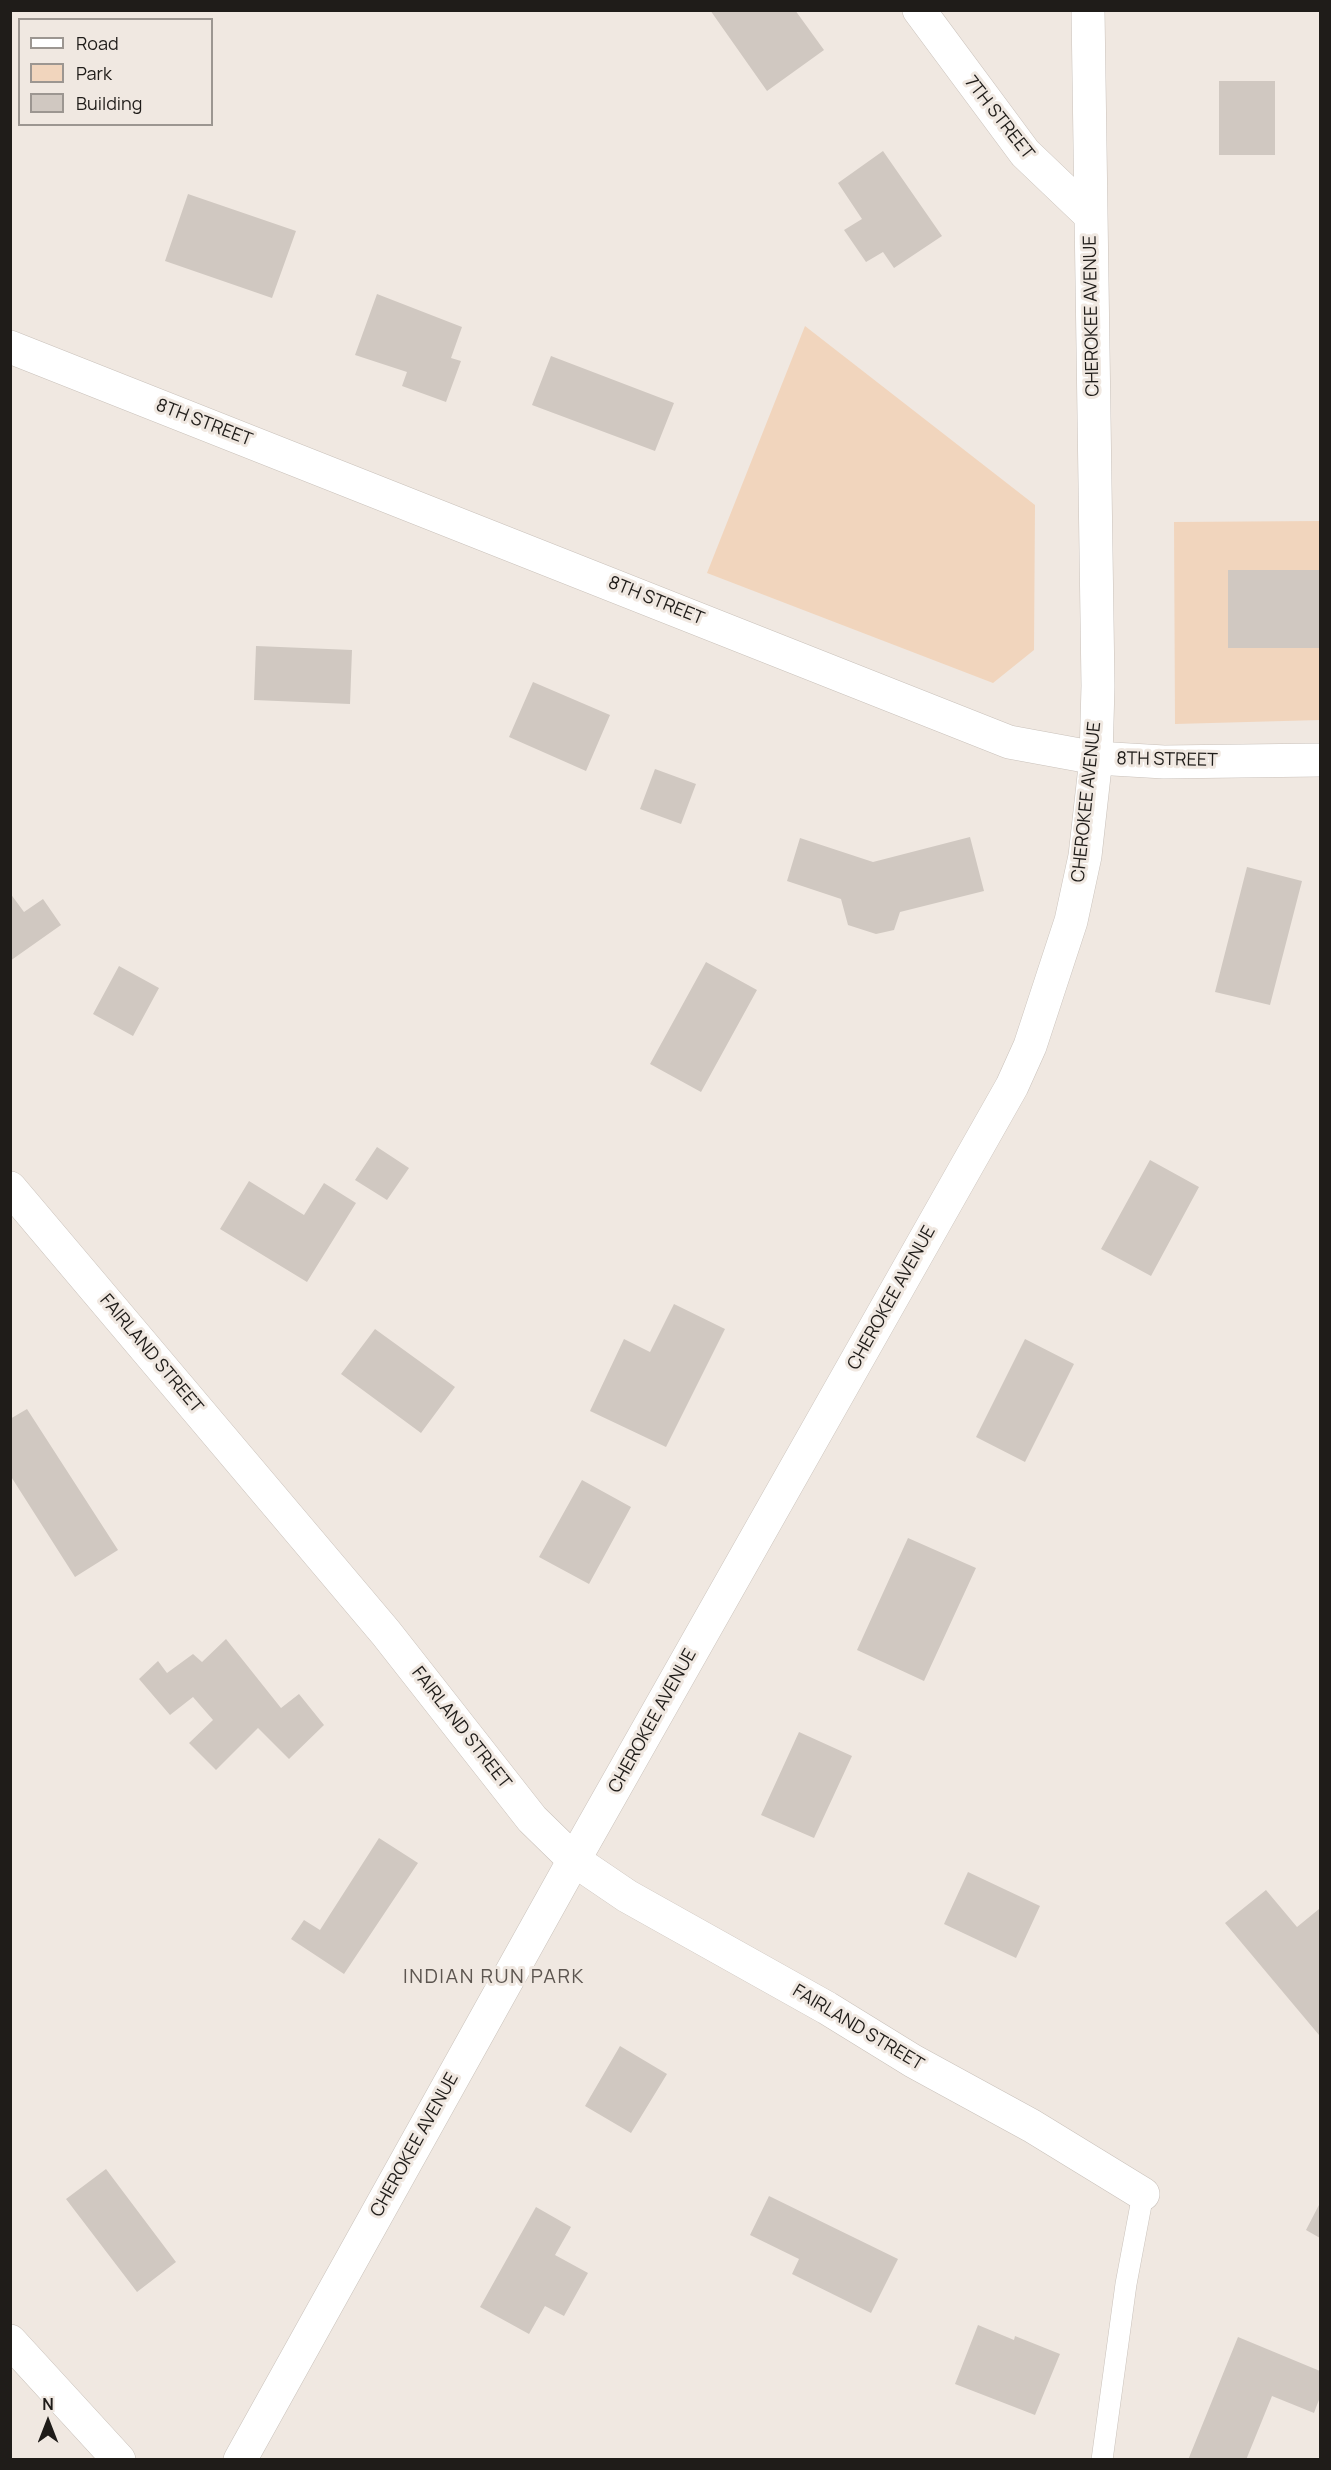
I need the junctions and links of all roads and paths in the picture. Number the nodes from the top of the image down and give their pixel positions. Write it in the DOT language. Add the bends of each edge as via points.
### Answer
graph roads {
  1 [pos="919,10"];
  2 [pos="1088,10"];
  3 [pos="1090,215"];
  4 [pos="10,347"];
  5 [pos="1096,758"];
  6 [pos="1320,760"];
  7 [pos="10,1188"];
  8 [pos="574,1860"];
  9 [pos="1143,2194"];
  10 [pos="10,2341"];
  11 [pos="119,2460"];
  12 [pos="240,2460"];
  13 [pos="1102,2460"];
  1 -- 3 [label="street, 7TH STREET" via="1025,153"];
  2 -- 3 [label="street, CHEROKEE AVENUE"];
  3 -- 5 [label="street, CHEROKEE AVENUE"];
  4 -- 5 [label="street, 8TH STREET" via="1009,742"];
  5 -- 6 [label="street, 8TH STREET" via="1164,762"];
  5 -- 8 [label="street, CHEROKEE AVENUE" via="1085,856 1071,921 1030,1046 1012,1086"];
  7 -- 8 [label="street, FAIRLAND STREET" via="386,1633 532,1819"];
  8 -- 9 [label="street, FAIRLAND STREET" via="627,1896 1032,2126"];
  8 -- 12 [label="street, CHEROKEE AVENUE"];
  9 -- 13 [label="lane" via="1126,2284"];
  10 -- 11 [label="street"];
}
